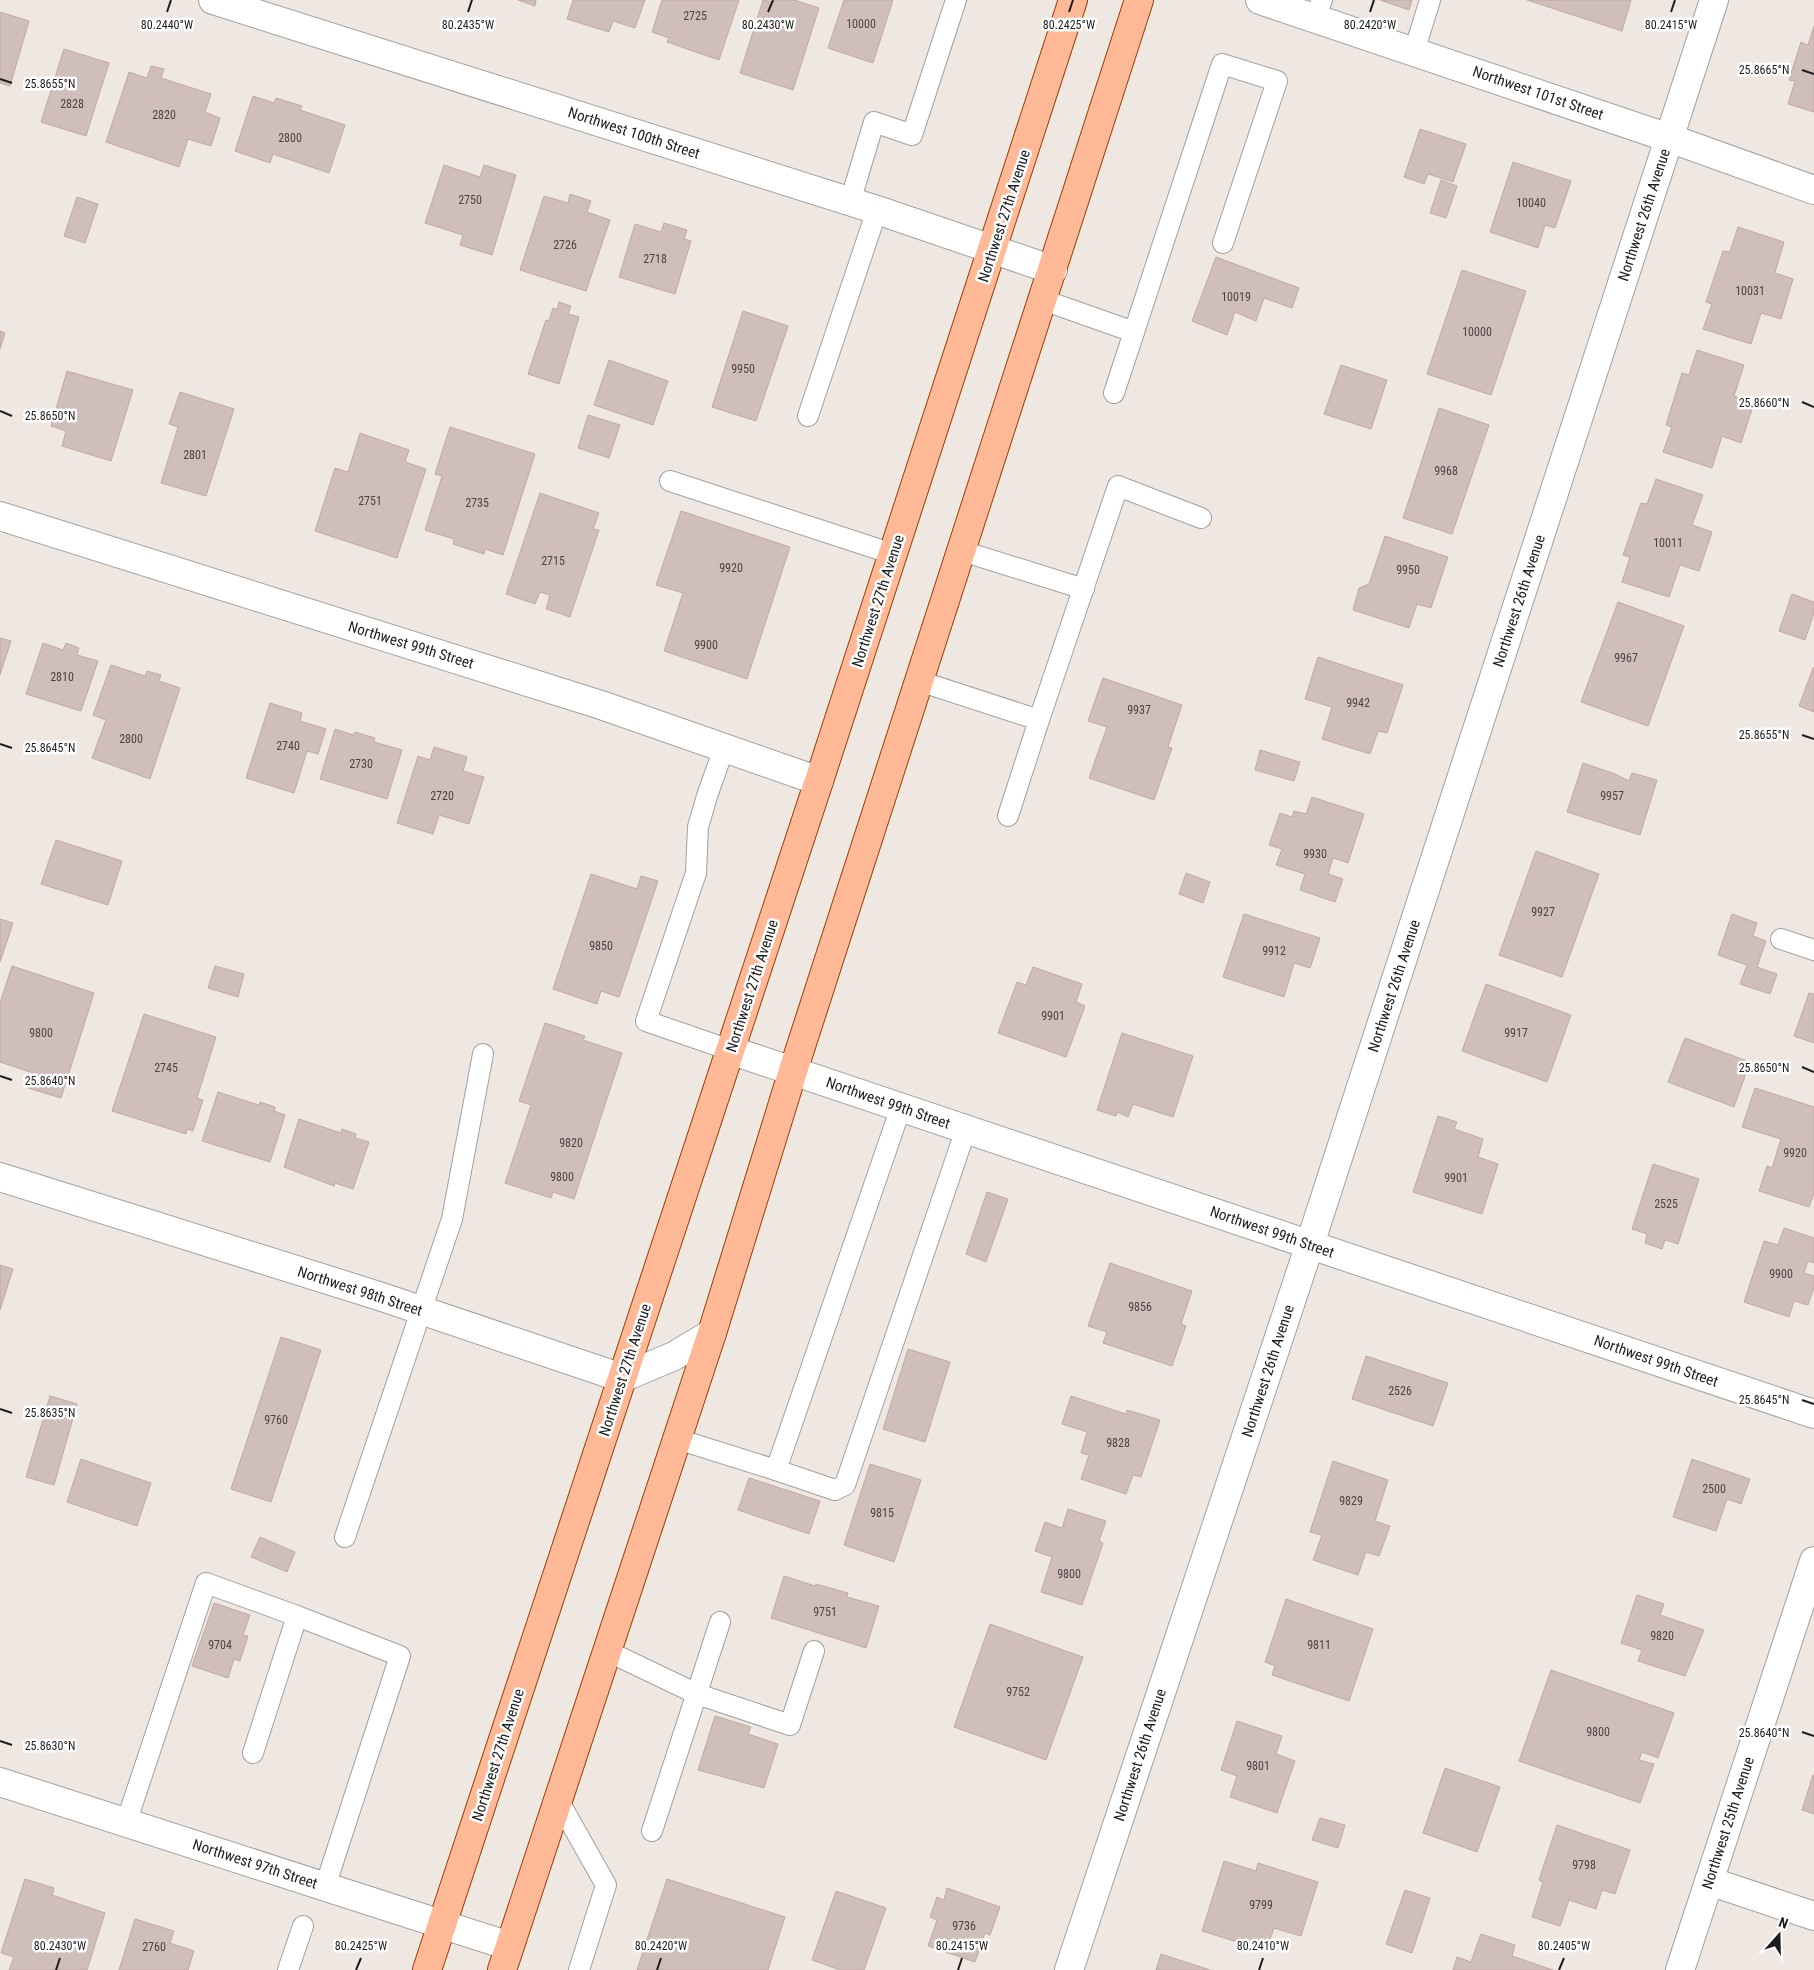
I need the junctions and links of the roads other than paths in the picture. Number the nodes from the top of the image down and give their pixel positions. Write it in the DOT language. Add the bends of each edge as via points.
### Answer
graph roads {
  1 [pos="213,0"];
  2 [pos="956,0"];
  3 [pos="1073,0"];
  4 [pos="1140,0"];
  5 [pos="1260,0"];
  6 [pos="1430,0"];
  7 [pos="1714,0"];
  8 [pos="1318,9"];
  9 [pos="1414,52"];
  10 [pos="1669,138"];
  11 [pos="1814,190"];
  12 [pos="850,202"];
  13 [pos="876,210"];
  14 [pos="1223,243"];
  15 [pos="993,250"];
  16 [pos="1053,270"];
  17 [pos="1044,300"];
  18 [pos="1134,332"];
  19 [pos="1114,393"];
  20 [pos="808,416"];
  21 [pos="670,481"];
  22 [pos="0,516"];
  23 [pos="1200,518"];
  24 [pos="962,551"];
  25 [pos="893,554"];
  26 [pos="1084,589"];
  27 [pos="920,681"];
  28 [pos="1039,720"];
  29 [pos="724,748"];
  30 [pos="819,781"];
  31 [pos="1008,816"];
  32 [pos="1781,939"];
  33 [pos="1814,950"];
  34 [pos="730,1050"];
  35 [pos="483,1054"];
  36 [pos="793,1071"];
  37 [pos="901,1107"];
  38 [pos="966,1129"];
  39 [pos="0,1177"];
  40 [pos="1310,1244"];
  41 [pos="421,1310"];
  42 [pos="712,1333"];
  43 [pos="622,1378"];
  44 [pos="1814,1414"];
  45 [pos="677,1439"];
  46 [pos="776,1470"];
  47 [pos="344,1537"];
  48 [pos="1814,1561"];
  49 [pos="296,1616"];
  50 [pos="720,1622"];
  51 [pos="607,1651"];
  52 [pos="814,1651"];
  53 [pos="697,1694"];
  54 [pos="253,1753"];
  55 [pos="0,1782"];
  56 [pos="558,1800"];
  57 [pos="126,1823"];
  58 [pos="652,1831"];
  59 [pos="1709,1881"];
  60 [pos="325,1887"];
  61 [pos="1814,1916"];
  62 [pos="442,1925"];
  63 [pos="303,1926"];
  64 [pos="506,1958"];
  65 [pos="288,1970"];
  66 [pos="427,1970"];
  67 [pos="579,1970"];
  68 [pos="1069,1970"];
  69 [pos="1680,1970"];
  1 -- 12 [label="street, Northwest 100th Street"];
  2 -- 12 [label="lane" via="912,135 874,122"];
  3 -- 15 [label="main road, Northwest 27th Avenue"];
  4 -- 16 [label="main road"];
  5 -- 8 [label="street, Northwest 101st Street"];
  6 -- 9 [label="lane"];
  7 -- 10 [label="street, Northwest 26th Avenue"];
  8 -- 9 [label="street, Northwest 101st Street"];
  9 -- 10 [label="street, Northwest 101st Street"];
  10 -- 11 [label="street, Northwest 101st Street"];
  10 -- 40 [label="street, Northwest 26th Avenue"];
  12 -- 13 [label="street, Northwest 100th Street"];
  13 -- 15 [label="street, Northwest 100th Street"];
  13 -- 20 [label="lane"];
  14 -- 18 [label="lane" via="1277,81 1222,64"];
  15 -- 16 [label="street, Northwest 100th Street"];
  15 -- 25 [label="main road, Northwest 27th Avenue"];
  16 -- 17 [label="main road"];
  17 -- 18 [label="lane"];
  17 -- 24 [label="main road"];
  18 -- 19 [label="lane"];
  21 -- 25 [label="lane"];
  22 -- 29 [label="street, Northwest 99th Street" via="601,705"];
  23 -- 26 [label="lane" via="1118,486"];
  24 -- 26 [label="lane"];
  24 -- 27 [label="main road"];
  25 -- 30 [label="main road, Northwest 27th Avenue"];
  26 -- 28 [label="lane"];
  27 -- 28 [label="lane"];
  27 -- 36 [label="main road"];
  28 -- 31 [label="lane"];
  29 -- 30 [label="street, Northwest 99th Street"];
  29 -- 34 [label="lane" via="698,828 696,873 646,1021"];
  30 -- 34 [label="main road, Northwest 27th Avenue"];
  32 -- 33 [label="lane"];
  34 -- 36 [label="street, Northwest 99th Street"];
  34 -- 43 [label="main road, Northwest 27th Avenue"];
  35 -- 41 [label="lane" via="452,1219"];
  36 -- 37 [label="street, Northwest 99th Street"];
  36 -- 42 [label="main road"];
  37 -- 38 [label="street, Northwest 99th Street"];
  37 -- 46 [label="lane"];
  38 -- 40 [label="street, Northwest 99th Street"];
  38 -- 46 [label="lane" via="845,1485 835,1490"];
  39 -- 41 [label="street, Northwest 98th Street"];
  40 -- 44 [label="street, Northwest 99th Street"];
  40 -- 68 [label="street, Northwest 26th Avenue"];
  41 -- 43 [label="street, Northwest 98th Street"];
  41 -- 47 [label="lane"];
  42 -- 43 [label="street" via="674,1356"];
  42 -- 45 [label="main road"];
  43 -- 62 [label="main road, Northwest 27th Avenue"];
  45 -- 46 [label="lane"];
  45 -- 51 [label="main road"];
  48 -- 59 [label="street, Northwest 25th Avenue"];
  49 -- 54 [label="lane"];
  49 -- 57 [label="lane" via="206,1582"];
  49 -- 60 [label="lane" via="400,1656"];
  50 -- 53 [label="lane"];
  51 -- 53 [label="lane"];
  51 -- 56 [label="main road"];
  52 -- 53 [label="lane" via="790,1725"];
  53 -- 58 [label="lane"];
  55 -- 57 [label="street, Northwest 97th Street"];
  56 -- 64 [label="main road"];
  56 -- 67 [label="lane" via="606,1885"];
  57 -- 60 [label="street, Northwest 97th Street"];
  59 -- 61 [label="street"];
  59 -- 69 [label="street, Northwest 25th Avenue"];
  60 -- 62 [label="street, Northwest 97th Street"];
  62 -- 64 [label="street, Northwest 97th Street"];
  62 -- 66 [label="main road, Northwest 27th Avenue"];
  63 -- 65 [label="lane"];
}
